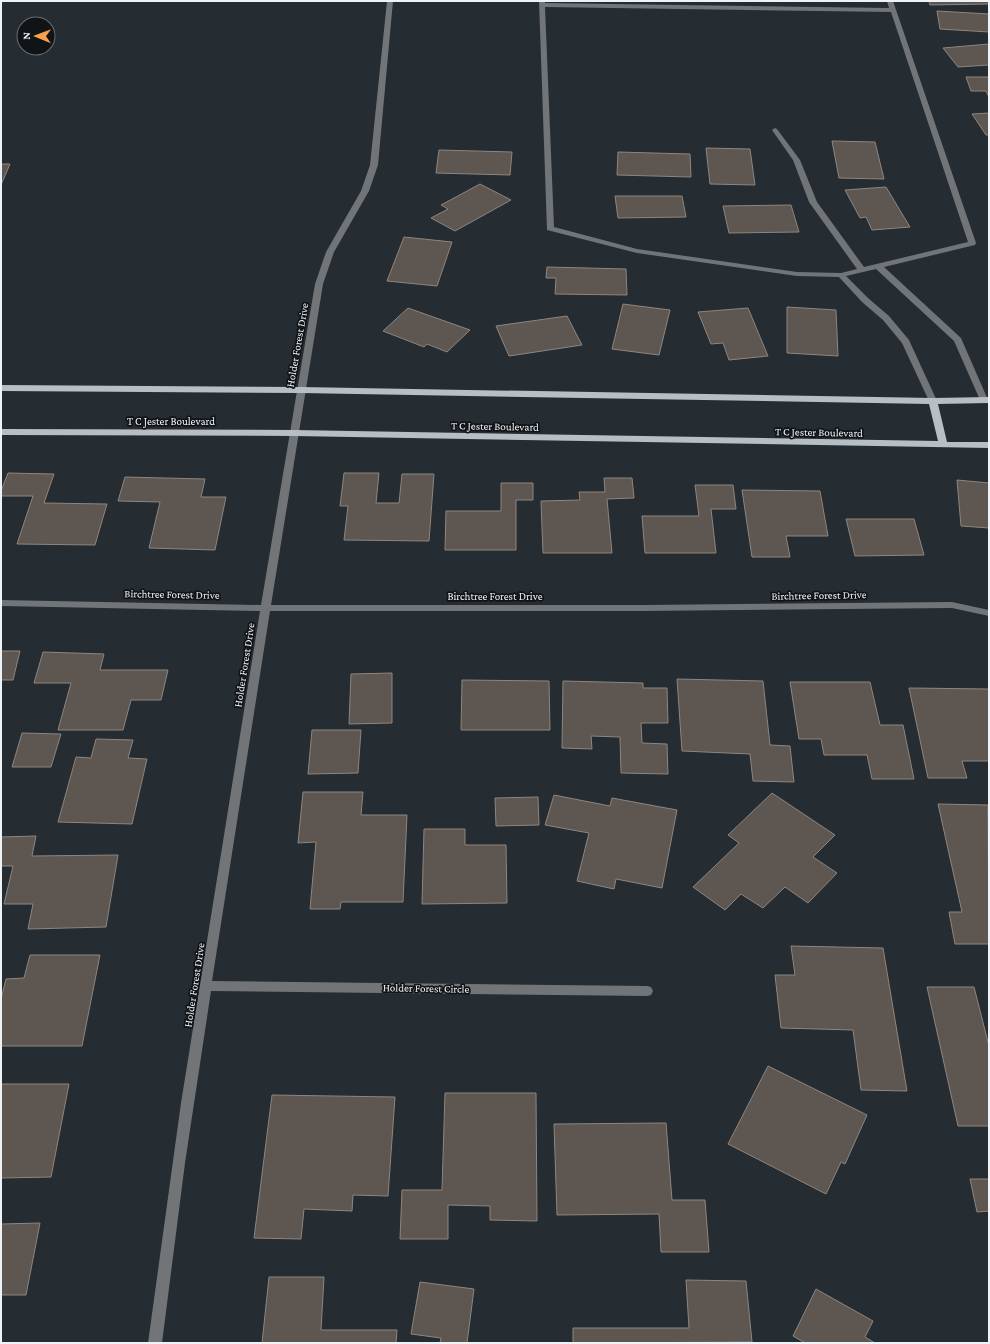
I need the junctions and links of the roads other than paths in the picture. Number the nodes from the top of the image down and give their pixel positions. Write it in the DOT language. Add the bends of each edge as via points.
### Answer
graph roads {
  1 [pos="390,1"];
  2 [pos="890,1"];
  3 [pos="542,3"];
  4 [pos="893,10"];
  5 [pos="774,130"];
  6 [pos="878,266"];
  7 [pos="862,270"];
  8 [pos="841,275"];
  9 [pos="1,388"];
  10 [pos="301,390"];
  11 [pos="987,400"];
  12 [pos="933,401"];
  13 [pos="1,432"];
  14 [pos="294,433"];
  15 [pos="943,445"];
  16 [pos="989,445"];
  17 [pos="1,603"];
  18 [pos="265,608"];
  19 [pos="989,613"];
  20 [pos="206,986"];
  21 [pos="647,991"];
  22 [pos="155,1343"];
  1 -- 10 [label="street, Holder Forest Drive" via="374,164 365,191 330,252 319,284"];
  2 -- 4 [label="street"];
  3 -- 4 [label="street"];
  3 -- 8 [label="street" via="550,228 637,251 797,274"];
  4 -- 6 [label="street" via="972,243"];
  5 -- 7 [label="street" via="796,160 813,202"];
  6 -- 7 [label="street"];
  6 -- 11 [label="street" via="958,340"];
  7 -- 8 [label="street"];
  8 -- 12 [label="street" via="886,318 906,342"];
  9 -- 10 [label="main road"];
  10 -- 12 [label="main road"];
  10 -- 14 [label="street, Holder Forest Drive"];
  11 -- 12 [label="main road"];
  12 -- 15 [label="main road"];
  13 -- 14 [label="main road, T C Jester Boulevard"];
  14 -- 15 [label="main road, T C Jester Boulevard"];
  14 -- 18 [label="street, Holder Forest Drive"];
  15 -- 16 [label="main road, T C Jester Boulevard"];
  17 -- 18 [label="street, Birchtree Forest Drive"];
  18 -- 19 [label="street, Birchtree Forest Drive" via="952,605"];
  18 -- 20 [label="street, Holder Forest Drive"];
  20 -- 21 [label="street, Holder Forest Circle"];
  20 -- 22 [label="street, Holder Forest Drive"];
}
